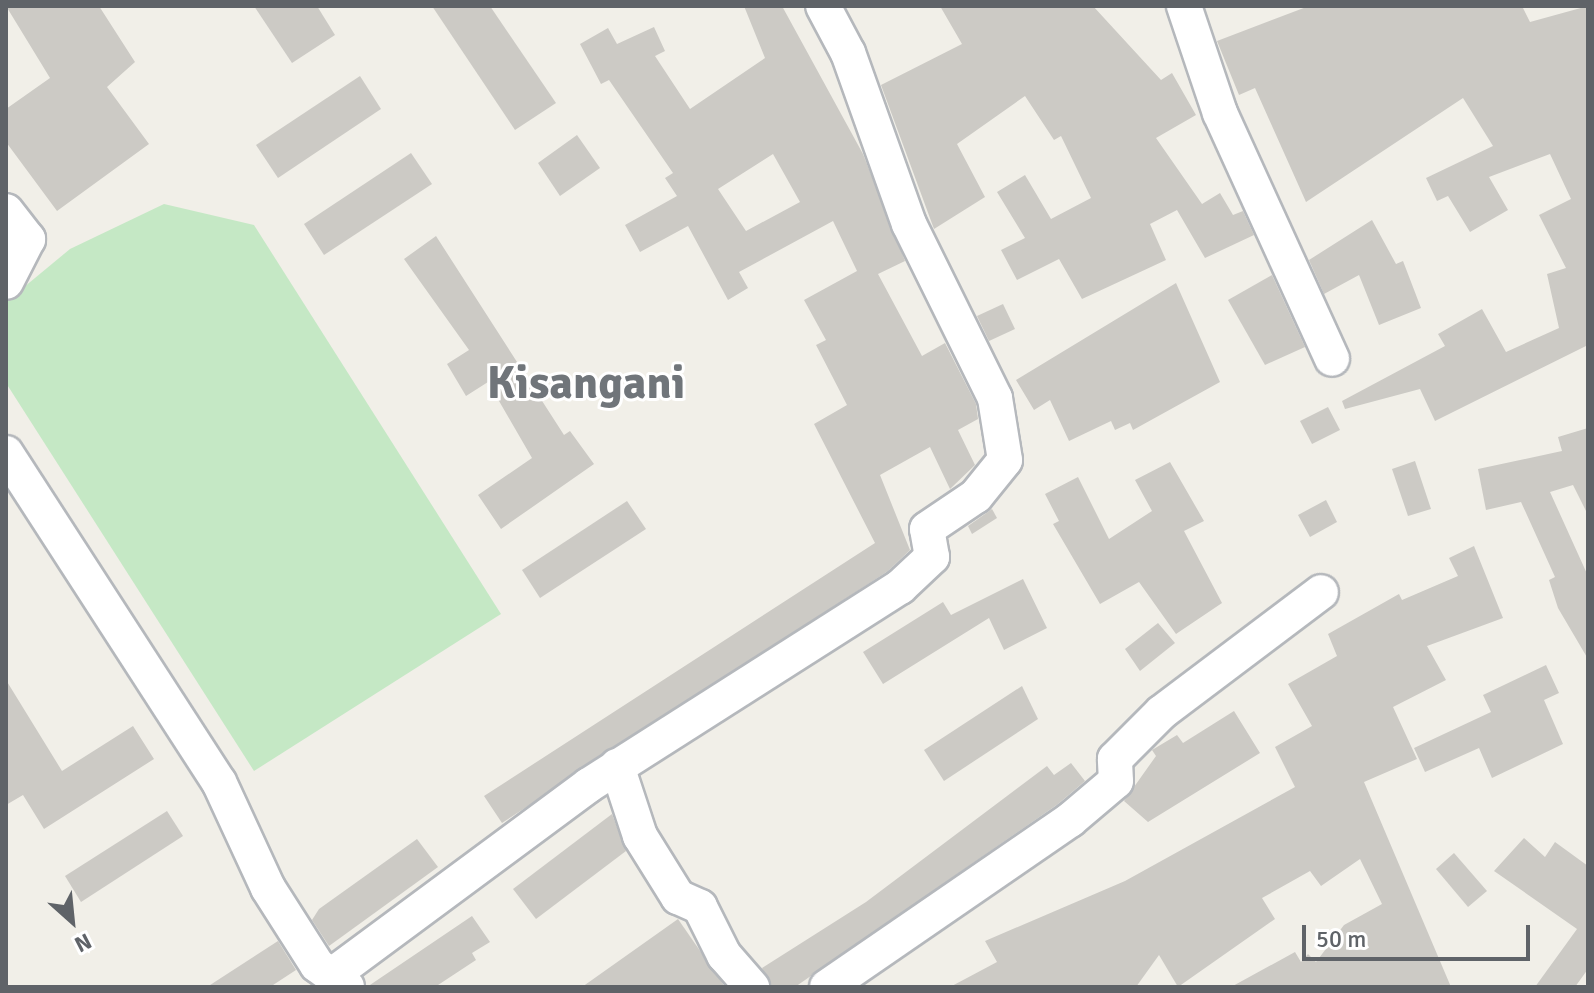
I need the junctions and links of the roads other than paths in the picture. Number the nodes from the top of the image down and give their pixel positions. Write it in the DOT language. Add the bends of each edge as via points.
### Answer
graph roads {
  1 [pos="823,6"];
  2 [pos="1184,6"];
  3 [pos="6,211"];
  4 [pos="6,282"];
  5 [pos="1332,359"];
  6 [pos="6,453"];
  7 [pos="1321,592"];
  8 [pos="617,766"];
  9 [pos="341,980"];
  10 [pos="752,987"];
  11 [pos="827,987"];
  1 -- 8 [label="street" via="848,53 909,224 995,398 1005,460 976,496 927,529 932,557 900,587"];
  2 -- 5 [label="street" via="1220,113"];
  3 -- 4 [label="street" via="28,239"];
  6 -- 9 [label="street" via="219,782 268,888 317,965"];
  7 -- 11 [label="street" via="1162,712 1115,759 1116,781 1070,820"];
  8 -- 9 [label="street"];
  8 -- 10 [label="street" via="640,836 678,897 700,907 724,955"];
}
